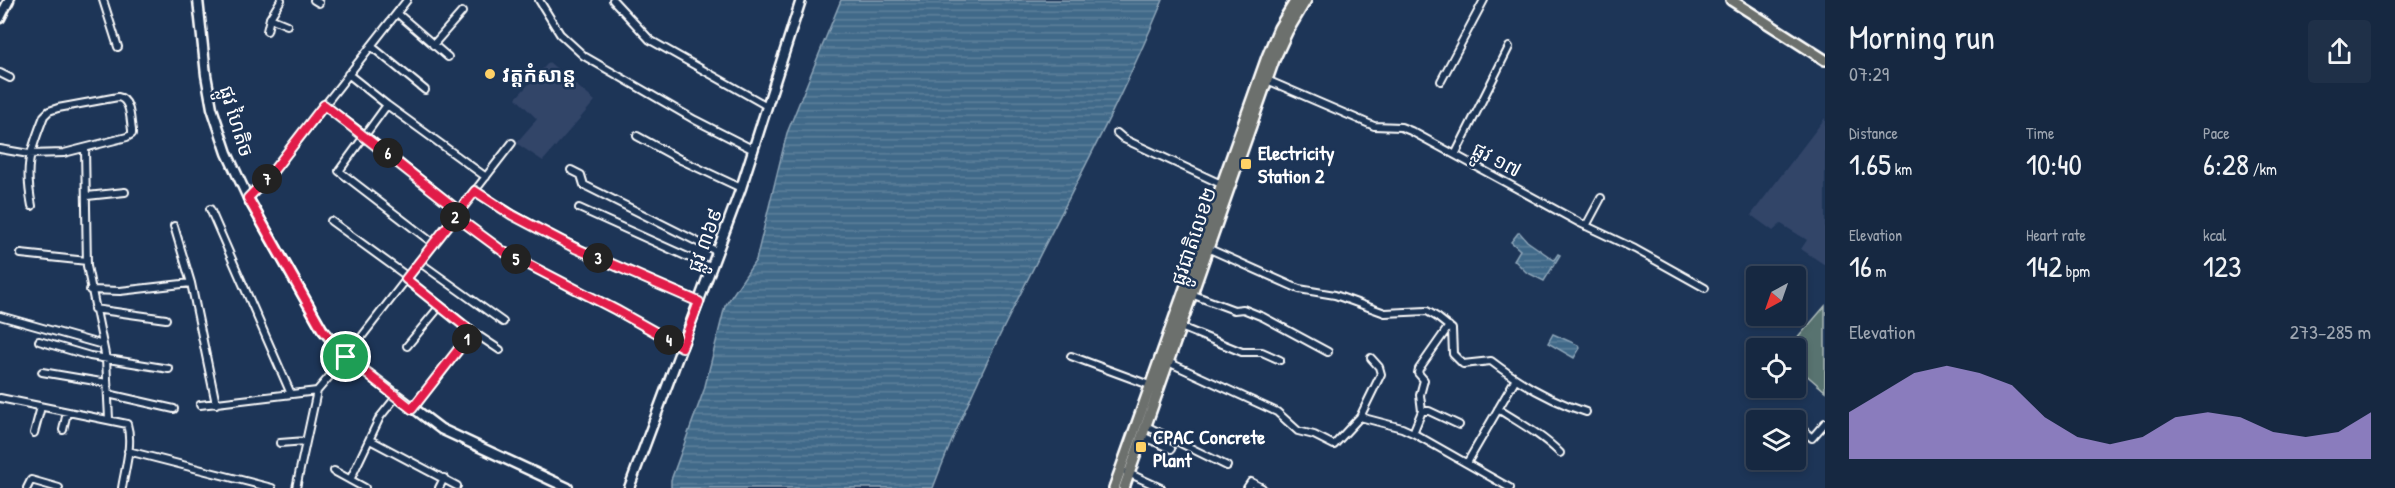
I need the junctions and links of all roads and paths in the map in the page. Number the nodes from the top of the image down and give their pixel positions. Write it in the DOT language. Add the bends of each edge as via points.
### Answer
graph roads {
  1 [pos="9,0"];
  2 [pos="103,0"];
  3 [pos="198,0"];
  4 [pos="281,0"];
  5 [pos="407,0"];
  6 [pos="539,0"];
  7 [pos="613,0"];
  8 [pos="801,0"];
  9 [pos="1296,0"];
  10 [pos="1306,0"];
  11 [pos="1484,0"];
  12 [pos="1731,0"];
  13 [pos="462,12"];
  14 [pos="397,13"];
  15 [pos="0,18"];
  16 [pos="270,18"];
  17 [pos="287,25"];
  18 [pos="267,31"];
  19 [pos="433,45"];
  20 [pos="371,46"];
  21 [pos="118,47"];
  22 [pos="1509,47"];
  23 [pos="448,57"];
  24 [pos="1825,60"];
  25 [pos="0,73"];
  26 [pos="348,74"];
  27 [pos="10,78"];
  28 [pos="1441,81"];
  29 [pos="1262,85"];
  30 [pos="425,90"];
  31 [pos="324,105"];
  32 [pos="387,105"];
  33 [pos="767,106"];
  34 [pos="1117,133"];
  35 [pos="365,135"];
  36 [pos="637,136"];
  37 [pos="512,143"];
  38 [pos="85,148"];
  39 [pos="0,149"];
  40 [pos="754,150"];
  41 [pos="29,154"];
  42 [pos="1455,155"];
  43 [pos="571,170"];
  44 [pos="486,177"];
  45 [pos="1221,184"];
  46 [pos="741,188"];
  47 [pos="475,191"];
  48 [pos="125,192"];
  49 [pos="87,196"];
  50 [pos="248,198"];
  51 [pos="1600,198"];
  52 [pos="32,206"];
  53 [pos="579,208"];
  54 [pos="210,209"];
  55 [pos="457,213"];
  56 [pos="331,221"];
  57 [pos="174,226"];
  58 [pos="1586,226"];
  59 [pos="434,244"];
  60 [pos="1203,246"];
  61 [pos="718,252"];
  62 [pos="21,254"];
  63 [pos="87,261"];
  64 [pos="419,262"];
  65 [pos="712,268"];
  66 [pos="407,278"];
  67 [pos="191,283"];
  68 [pos="1705,288"];
  69 [pos="90,290"];
  70 [pos="1191,294"];
  71 [pos="699,302"];
  72 [pos="440,306"];
  73 [pos="94,309"];
  74 [pos="0,316"];
  75 [pos="166,319"];
  76 [pos="504,322"];
  77 [pos="1176,325"];
  78 [pos="1449,326"];
  79 [pos="472,332"];
  80 [pos="39,341"];
  81 [pos="103,345"];
  82 [pos="407,346"];
  83 [pos="682,347"];
  84 [pos="500,350"];
  85 [pos="1328,352"];
  86 [pos="1071,356"];
  87 [pos="346,357"];
  88 [pos="1371,358"];
  89 [pos="106,359"];
  90 [pos="1280,360"];
  91 [pos="1168,362"];
  92 [pos="169,369"];
  93 [pos="42,372"];
  94 [pos="1515,380"];
  95 [pos="107,383"];
  96 [pos="1154,387"];
  97 [pos="316,391"];
  98 [pos="108,394"];
  99 [pos="291,394"];
  100 [pos="396,397"];
  101 [pos="0,398"];
  102 [pos="216,404"];
  103 [pos="200,405"];
  104 [pos="40,407"];
  105 [pos="174,409"];
  106 [pos="412,409"];
  107 [pos="1498,409"];
  108 [pos="1422,411"];
  109 [pos="67,412"];
  110 [pos="1586,412"];
  111 [pos="1360,417"];
  112 [pos="109,419"];
  113 [pos="1825,423"];
  114 [pos="1459,425"];
  115 [pos="1146,426"];
  116 [pos="63,430"];
  117 [pos="34,433"];
  118 [pos="1413,433"];
  119 [pos="1806,433"];
  120 [pos="1142,436"];
  121 [pos="370,440"];
  122 [pos="306,441"];
  123 [pos="280,443"];
  124 [pos="1171,449"];
  125 [pos="128,451"];
  126 [pos="1560,453"];
  127 [pos="1467,463"];
  128 [pos="1227,466"];
  129 [pos="334,471"];
  130 [pos="1125,471"];
  131 [pos="444,478"];
  132 [pos="350,480"];
  133 [pos="457,486"];
  134 [pos="27,488"];
  135 [pos="59,488"];
  136 [pos="122,488"];
  137 [pos="272,488"];
  138 [pos="296,488"];
  139 [pos="365,488"];
  140 [pos="439,488"];
  141 [pos="568,488"];
  142 [pos="629,488"];
  143 [pos="1114,488"];
  144 [pos="1124,488"];
  145 [pos="1161,488"];
  146 [pos="1247,488"];
  147 [pos="1262,488"];
  148 [pos="1510,488"];
  1 -- 15 [label="street"];
  2 -- 21 [label="street"];
  3 -- 50 [label="street, ផ្លូវ ហៃតិច" via="212,108"];
  4 -- 16 [label="street"];
  5 -- 14 [label="street"];
  6 -- 40 [label="street" via="560,34 584,56"];
  7 -- 33 [label="street" via="650,40"];
  8 -- 33 [label="street, ផ្លូវ ៣៦៩"];
  9 -- 29 [label="main road, ផ្លូវជាតិលេខ២" via="1279,28"];
  10 -- 29 [label="main road, ផ្លូវជាតិលេខ២"];
  11 -- 28 [label="street"];
  12 -- 24 [label="main road"];
  13 -- 19 [label="street"];
  14 -- 19 [label="street"];
  14 -- 20 [label="street"];
  16 -- 17 [label="street"];
  16 -- 18 [label="street"];
  19 -- 23 [label="street"];
  20 -- 26 [label="street"];
  20 -- 30 [label="street"];
  22 -- 42 [label="street"];
  25 -- 27 [label="street"];
  26 -- 31 [label="street"];
  26 -- 32 [label="street"];
  29 -- 42 [label="street, ផ្លូវ ១៧" via="1374,126 1405,128"];
  29 -- 45 [label="main road, ផ្លូវជាតិលេខ២"];
  29 -- 60 [label="main road, ផ្លូវជាតិលេខ២"];
  31 -- 35 [label="street"];
  31 -- 50 [label="street"];
  32 -- 35 [label="street"];
  32 -- 44 [label="street"];
  33 -- 40 [label="street, ផ្លូវ ៣៦៩"];
  34 -- 45 [label="street"];
  35 -- 55 [label="street"];
  35 -- 59 [label="street" via="339,171"];
  36 -- 46 [label="street"];
  37 -- 44 [label="street"];
  38 -- 41 [label="street"];
  38 -- 41 [label="street" via="132,134 123,98 49,111"];
  38 -- 49 [label="street"];
  39 -- 41 [label="street"];
  40 -- 46 [label="street, ផ្លូវ ៣៦៩"];
  41 -- 52 [label="street"];
  42 -- 58 [label="street, ផ្លូវ ១៧"];
  43 -- 61 [label="street" via="581,175 584,185"];
  44 -- 47 [label="street"];
  45 -- 60 [label="main road, ផ្លូវជាតិលេខ២"];
  46 -- 61 [label="street, ផ្លូវ ៣៦៩"];
  47 -- 55 [label="street"];
  47 -- 71 [label="street" via="575,248"];
  48 -- 49 [label="street"];
  49 -- 63 [label="street"];
  50 -- 87 [label="street, ផ្លូវ ហៃតិច" via="322,329"];
  51 -- 58 [label="street"];
  53 -- 65 [label="street"];
  54 -- 99 [label="street"];
  55 -- 59 [label="street"];
  55 -- 83 [label="street" via="504,252"];
  56 -- 66 [label="street"];
  57 -- 67 [label="street"];
  58 -- 68 [label="street, ផ្លូវ ១៧"];
  59 -- 64 [label="street"];
  60 -- 70 [label="main road, ផ្លូវជាតិលេខ២"];
  60 -- 77 [label="main road, ផ្លូវជាតិលេខ២"];
  60 -- 78 [label="street" via="1299,288 1335,295 1385,313 1426,311"];
  61 -- 65 [label="street, ផ្លូវ ៣៦៩"];
  62 -- 63 [label="street"];
  63 -- 69 [label="street"];
  64 -- 66 [label="street"];
  64 -- 76 [label="street"];
  65 -- 71 [label="street, ផ្លូវ ៣៦៩"];
  66 -- 72 [label="street"];
  66 -- 87 [label="street"];
  67 -- 69 [label="street" via="141,290"];
  67 -- 102 [label="street"];
  69 -- 73 [label="street"];
  70 -- 77 [label="main road, ផ្លូវជាតិលេខ២"];
  70 -- 85 [label="street" via="1263,317"];
  71 -- 83 [label="street, ផ្លូវ ៣៦៩"];
  72 -- 79 [label="street"];
  72 -- 82 [label="street"];
  73 -- 75 [label="street"];
  73 -- 81 [label="street"];
  74 -- 81 [label="street"];
  77 -- 90 [label="street" via="1242,352 1262,352"];
  77 -- 91 [label="main road, ផ្លូវជាតិលេខ២"];
  77 -- 96 [label="main road, ផ្លូវជាតិលេខ២"];
  78 -- 94 [label="street" via="1453,354 1463,364 1491,362"];
  78 -- 108 [label="street" via="1419,369 1424,380 1420,395"];
  79 -- 84 [label="street"];
  79 -- 106 [label="street"];
  80 -- 89 [label="street"];
  81 -- 89 [label="street"];
  83 -- 142 [label="street, ផ្លូវ ៣៦៩"];
  86 -- 96 [label="street"];
  87 -- 97 [label="street"];
  87 -- 100 [label="street, ផ្លូវ ហៃតិច"];
  88 -- 111 [label="street" via="1381,374"];
  89 -- 92 [label="street"];
  89 -- 95 [label="street"];
  91 -- 96 [label="main road, ផ្លូវជាតិលេខ២"];
  91 -- 111 [label="street" via="1277,412 1298,431 1335,445"];
  93 -- 95 [label="street"];
  94 -- 107 [label="street"];
  94 -- 110 [label="street"];
  95 -- 98 [label="street"];
  96 -- 115 [label="main road, ផ្លូវជាតិលេខ២"];
  96 -- 130 [label="main road, ផ្លូវជាតិលេខ២"];
  97 -- 99 [label="street"];
  97 -- 122 [label="street"];
  98 -- 105 [label="street"];
  98 -- 112 [label="street"];
  99 -- 102 [label="street"];
  100 -- 106 [label="street, ផ្លូវ ហៃតិច"];
  100 -- 121 [label="street" via="380,417"];
  101 -- 104 [label="street"];
  102 -- 103 [label="street"];
  104 -- 109 [label="street"];
  104 -- 117 [label="street"];
  106 -- 141 [label="street, ផ្លូវ ហៃតិច" via="460,439"];
  107 -- 126 [label="street" via="1542,436"];
  107 -- 127 [label="street"];
  108 -- 114 [label="street"];
  108 -- 118 [label="street"];
  109 -- 112 [label="street"];
  109 -- 116 [label="street"];
  111 -- 118 [label="street"];
  112 -- 125 [label="street" via="127,424"];
  113 -- 119 [label="street" via="1812,438"];
  115 -- 120 [label="main road, ផ្លូវជាតិលេខ២"];
  115 -- 128 [label="street"];
  118 -- 127 [label="street"];
  120 -- 124 [label="street"];
  120 -- 130 [label="main road, ផ្លូវជាតិលេខ២"];
  121 -- 131 [label="street"];
  121 -- 132 [label="street"];
  122 -- 123 [label="street"];
  122 -- 138 [label="street"];
  125 -- 136 [label="street"];
  125 -- 137 [label="street"];
  127 -- 148 [label="street"];
  129 -- 132 [label="street"];
  130 -- 143 [label="main road, ផ្លូវជាតិលេខ២"];
  130 -- 144 [label="main road, ផ្លូវជាតិលេខ២"];
  130 -- 145 [label="street"];
  131 -- 133 [label="street"];
  131 -- 140 [label="street"];
  132 -- 139 [label="street"];
  134 -- 135 [label="street" via="35,480"];
  146 -- 147 [label="street" via="1251,482"];
}
